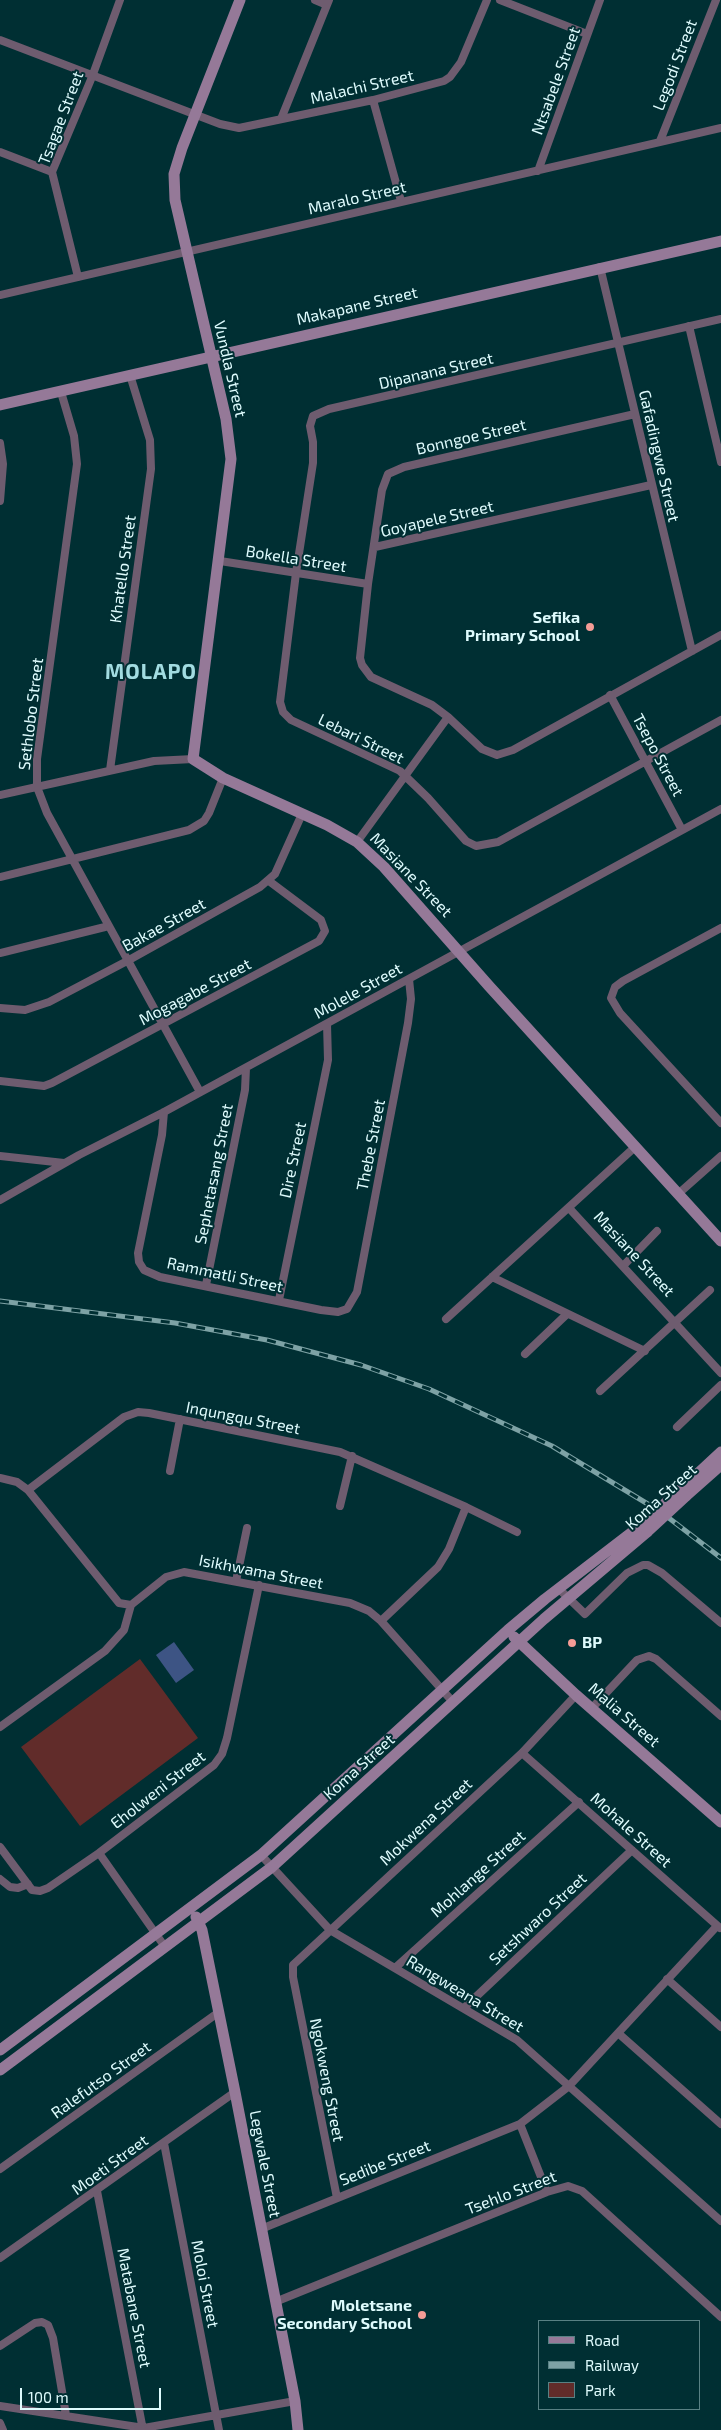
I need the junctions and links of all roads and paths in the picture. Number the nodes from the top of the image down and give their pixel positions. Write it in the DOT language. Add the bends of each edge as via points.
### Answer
graph roads {
  1 [pos="120,0"];
  2 [pos="240,0"];
  3 [pos="315,0"];
  4 [pos="487,0"];
  5 [pos="500,0"];
  6 [pos="600,0"];
  7 [pos="716,0"];
  8 [pos="328,2"];
  9 [pos="586,34"];
  10 [pos="0,40"];
  11 [pos="92,77"];
  12 [pos="373,100"];
  13 [pos="195,114"];
  14 [pos="281,119"];
  15 [pos="721,128"];
  16 [pos="660,141"];
  17 [pos="0,152"];
  18 [pos="538,171"];
  19 [pos="52,172"];
  20 [pos="401,202"];
  21 [pos="721,241"];
  22 [pos="186,252"];
  23 [pos="600,267"];
  24 [pos="78,278"];
  25 [pos="0,295"];
  26 [pos="721,319"];
  27 [pos="689,326"];
  28 [pos="619,342"];
  29 [pos="210,356"];
  30 [pos="130,375"];
  31 [pos="61,392"];
  32 [pos="0,406"];
  33 [pos="635,414"];
  34 [pos="0,443"];
  35 [pos="721,462"];
  36 [pos="651,485"];
  37 [pos="0,501"];
  38 [pos="374,547"];
  39 [pos="220,561"];
  40 [pos="296,573"];
  41 [pos="368,584"];
  42 [pos="721,636"];
  43 [pos="692,651"];
  44 [pos="610,695"];
  45 [pos="448,717"];
  46 [pos="721,720"];
  47 [pos="193,759"];
  48 [pos="646,761"];
  49 [pos="110,770"];
  50 [pos="406,776"];
  51 [pos="222,778"];
  52 [pos="37,787"];
  53 [pos="0,795"];
  54 [pos="720,810"];
  55 [pos="302,814"];
  56 [pos="681,828"];
  57 [pos="357,842"];
  58 [pos="73,860"];
  59 [pos="0,877"];
  60 [pos="269,881"];
  61 [pos="108,926"];
  62 [pos="721,928"];
  63 [pos="459,951"];
  64 [pos="0,953"];
  65 [pos="129,960"];
  66 [pos="409,979"];
  67 [pos="0,1008"];
  68 [pos="327,1024"];
  69 [pos="164,1025"];
  70 [pos="246,1068"];
  71 [pos="0,1081"];
  72 [pos="200,1092"];
  73 [pos="164,1112"];
  74 [pos="721,1123"];
  75 [pos="636,1147"];
  76 [pos="0,1156"];
  77 [pos="721,1156"];
  78 [pos="64,1163"];
  79 [pos="678,1194"];
  80 [pos="0,1200"];
  81 [pos="569,1208"];
  82 [pos="656,1231"];
  83 [pos="721,1241"];
  84 [pos="623,1266"];
  85 [pos="492,1277"];
  86 [pos="206,1285"];
  87 [pos="710,1290"];
  88 [pos="279,1300"];
  89 [pos="343,1311"];
  90 [pos="566,1314"];
  91 [pos="446,1319"];
  92 [pos="676,1323"];
  93 [pos="645,1351"];
  94 [pos="525,1354"];
  95 [pos="721,1373"];
  96 [pos="721,1385"];
  97 [pos="600,1391"];
  98 [pos="180,1419"];
  99 [pos="677,1427"];
  100 [pos="721,1452"];
  101 [pos="352,1456"];
  102 [pos="170,1471"];
  103 [pos="715,1471"];
  104 [pos="0,1478"];
  105 [pos="28,1490"];
  106 [pos="340,1506"];
  107 [pos="466,1507"];
  108 [pos="246,1528"];
  109 [pos="643,1529"];
  110 [pos="517,1532"];
  111 [pos="236,1580"];
  112 [pos="259,1585"];
  113 [pos="559,1589"];
  114 [pos="568,1598"];
  115 [pos="131,1605"];
  116 [pos="381,1621"];
  117 [pos="721,1623"];
  118 [pos="508,1630"];
  119 [pos="519,1642"];
  120 [pos="442,1690"];
  121 [pos="576,1695"];
  122 [pos="454,1702"];
  123 [pos="592,1708"];
  124 [pos="721,1716"];
  125 [pos="0,1727"];
  126 [pos="522,1753"];
  127 [pos="579,1802"];
  128 [pos="721,1822"];
  129 [pos="0,1847"];
  130 [pos="632,1850"];
  131 [pos="99,1853"];
  132 [pos="261,1855"];
  133 [pos="272,1867"];
  134 [pos="0,1879"];
  135 [pos="28,1884"];
  136 [pos="190,1908"];
  137 [pos="200,1922"];
  138 [pos="719,1927"];
  139 [pos="330,1930"];
  140 [pos="156,1934"];
  141 [pos="165,1947"];
  142 [pos="292,1967"];
  143 [pos="395,1968"];
  144 [pos="667,1979"];
  145 [pos="464,2008"];
  146 [pos="219,2012"];
  147 [pos="721,2027"];
  148 [pos="618,2033"];
  149 [pos="0,2050"];
  150 [pos="0,2070"];
  151 [pos="569,2086"];
  152 [pos="235,2092"];
  153 [pos="520,2124"];
  154 [pos="721,2124"];
  155 [pos="164,2143"];
  156 [pos="0,2168"];
  157 [pos="98,2191"];
  158 [pos="547,2192"];
  159 [pos="337,2198"];
  160 [pos="721,2221"];
  161 [pos="261,2229"];
  162 [pos="0,2258"];
  163 [pos="275,2302"];
  164 [pos="721,2317"];
  165 [pos="0,2346"];
  166 [pos="295,2400"];
  167 [pos="0,2406"];
  168 [pos="66,2415"];
  169 [pos="217,2415"];
  170 [pos="0,2423"];
  171 [pos="143,2429"];
  172 [pos="2,2430"];
  173 [pos="219,2430"];
  174 [pos="298,2430"];
  1 -- 11 [label="street, Tsagae Street"];
  2 -- 13 [label="street, Vundla Street"];
  3 -- 8 [label="street"];
  4 -- 12 [label="street, Malachi Street" via="461,62 450,77 434,85"];
  5 -- 9 [label="street"];
  6 -- 9 [label="street, Ntsabele Street"];
  7 -- 16 [label="street, Legodi Street"];
  8 -- 14 [label="street"];
  9 -- 18 [label="street, Ntsabele Street"];
  10 -- 11 [label="street, Malachi Street"];
  11 -- 13 [label="street, Malachi Street"];
  11 -- 19 [label="street, Tsagae Street"];
  12 -- 14 [label="street, Malachi Street"];
  12 -- 20 [label="street"];
  13 -- 14 [label="street, Malachi Street" via="239,128"];
  13 -- 22 [label="street, Vundla Street" via="174,174 175,200"];
  15 -- 16 [label="street, Maralo Street"];
  16 -- 18 [label="street, Maralo Street"];
  17 -- 19 [label="street"];
  18 -- 20 [label="street, Maralo Street"];
  19 -- 24 [label="street, Tsagae Street"];
  20 -- 22 [label="street, Maralo Street"];
  21 -- 23 [label="street, Makapane Street"];
  22 -- 24 [label="street, Maralo Street"];
  22 -- 29 [label="street, Vundla Street"];
  23 -- 28 [label="street, Gafadingwe Street"];
  23 -- 29 [label="street, Makapane Street"];
  24 -- 25 [label="street, Maralo Street"];
  26 -- 27 [label="street, Dipanana Street"];
  27 -- 28 [label="street, Dipanana Street"];
  27 -- 35 [label="street"];
  28 -- 33 [label="street, Gafadingwe Street"];
  28 -- 40 [label="street, Dipanana Street" via="316,414 310,426 313,463"];
  29 -- 30 [label="street, Makapane Street"];
  29 -- 39 [label="street, Vundla Street" via="228,429 231,459"];
  30 -- 31 [label="street, Makapane Street"];
  30 -- 49 [label="street, Khatello Street" via="150,440 151,470"];
  31 -- 32 [label="street, Makapane Street"];
  31 -- 52 [label="street, Sethlobo Street" via="74,436 77,464 37,759"];
  33 -- 36 [label="street, Gafadingwe Street"];
  33 -- 38 [label="street, Bonngoe Street" via="395,469 384,480"];
  34 -- 37 [label="street" via="4,464"];
  36 -- 38 [label="street, Goyapele Street"];
  36 -- 43 [label="street, Gafadingwe Street"];
  38 -- 41 [label="street, Goyapele Street"];
  39 -- 40 [label="street, Bokella Street"];
  39 -- 47 [label="street, Vundla Street"];
  40 -- 41 [label="street, Bokella Street"];
  40 -- 50 [label="street, Lebari Street" via="280,697 282,712 295,722"];
  41 -- 45 [label="street, Goyapele Street" via="360,658 364,670 371,677 421,699"];
  42 -- 43 [label="street, Goyapele Street"];
  43 -- 44 [label="street, Goyapele Street"];
  44 -- 45 [label="street, Goyapele Street" via="513,750 497,755 482,749"];
  44 -- 48 [label="street, Tsepo Street"];
  45 -- 50 [label="street"];
  46 -- 48 [label="street, Lebari Street"];
  47 -- 49 [label="street" via="168,759"];
  47 -- 51 [label="street, Masiane Street"];
  48 -- 50 [label="street, Lebari Street" via="498,842 484,846 466,841"];
  48 -- 56 [label="street, Tsepo Street"];
  49 -- 52 [label="street"];
  50 -- 57 [label="street"];
  51 -- 55 [label="street, Masiane Street"];
  51 -- 58 [label="street" via="209,813 198,825 177,834"];
  52 -- 53 [label="street"];
  52 -- 58 [label="street, Sethlobo Street" via="47,813"];
  54 -- 56 [label="street, Molele Street"];
  55 -- 57 [label="street, Masiane Street"];
  55 -- 60 [label="street"];
  56 -- 63 [label="street, Molele Street"];
  57 -- 63 [label="street, Masiane Street" via="384,867"];
  58 -- 59 [label="street"];
  58 -- 61 [label="street, Sethlobo Street"];
  60 -- 65 [label="street, Bakae Street"];
  60 -- 69 [label="street, Mogagabe Street" via="321,920 323,936 314,945"];
  61 -- 64 [label="street"];
  61 -- 65 [label="street, Sethlobo Street"];
  62 -- 74 [label="street" via="623,981 615,987 611,998 620,1013"];
  63 -- 66 [label="street, Molele Street"];
  63 -- 75 [label="street, Masiane Street"];
  65 -- 67 [label="street, Bakae Street" via="36,1008"];
  65 -- 69 [label="street, Sethlobo Street"];
  66 -- 68 [label="street, Molele Street"];
  66 -- 89 [label="street, Thebe Street" via="411,1009 357,1292 351,1306"];
  68 -- 70 [label="street, Molele Street"];
  68 -- 88 [label="street, Dire Street" via="328,1060"];
  69 -- 71 [label="street, Mogagabe Street" via="52,1084"];
  69 -- 72 [label="street, Sethlobo Street"];
  70 -- 72 [label="street, Molele Street"];
  70 -- 86 [label="street, Sephetasang Street" via="245,1090"];
  72 -- 73 [label="street, Molele Street"];
  73 -- 78 [label="street, Molele Street"];
  73 -- 86 [label="street, Rammatli Street" via="139,1262 149,1273"];
  75 -- 79 [label="street, Masiane Street"];
  75 -- 81 [label="street, Masiane Street"];
  76 -- 78 [label="street"];
  77 -- 79 [label="street"];
  78 -- 80 [label="street, Molele Street"];
  79 -- 83 [label="street, Masiane Street"];
  81 -- 84 [label="street, Masiane Street"];
  81 -- 85 [label="street, Masiane Street"];
  82 -- 84 [label="street"];
  84 -- 92 [label="street, Masiane Street"];
  85 -- 90 [label="street"];
  85 -- 91 [label="street, Masiane Street"];
  86 -- 88 [label="street, Rammatli Street"];
  87 -- 92 [label="street, Masiane Street"];
  88 -- 89 [label="street, Rammatli Street" via="321,1310"];
  90 -- 93 [label="street"];
  90 -- 94 [label="street"];
  92 -- 93 [label="street, Masiane Street"];
  92 -- 95 [label="street, Masiane Street"];
  93 -- 97 [label="street, Masiane Street"];
  96 -- 99 [label="street"];
  98 -- 101 [label="street, Inqungqu Street"];
  98 -- 102 [label="street"];
  98 -- 105 [label="street, Inqungqu Street" via="149,1413 131,1414 114,1423"];
  100 -- 103 [label="street, Koma Street"];
  101 -- 106 [label="street"];
  101 -- 107 [label="street, Inqungqu Street"];
  103 -- 109 [label="street, Koma Street, bridge"];
  104 -- 105 [label="street" via="17,1482"];
  105 -- 115 [label="street" via="115,1600"];
  107 -- 110 [label="street, Inqungqu Street"];
  107 -- 116 [label="street" via="438,1567"];
  108 -- 111 [label="street"];
  109 -- 113 [label="street, Koma Street"];
  109 -- 114 [label="street, Koma Street"];
  111 -- 112 [label="street, Isikhwama Street"];
  111 -- 115 [label="street, Isikhwama Street" via="179,1572 166,1577"];
  112 -- 116 [label="street, Isikhwama Street" via="350,1603 369,1611"];
  112 -- 131 [label="street, Eholweni Street" via="222,1754 207,1772"];
  113 -- 114 [label="street"];
  113 -- 118 [label="street, Koma Street"];
  114 -- 117 [label="street" via="585,1614 627,1573 648,1565"];
  114 -- 119 [label="street, Koma Street"];
  115 -- 125 [label="street" via="124,1630 105,1652"];
  116 -- 120 [label="street, Isikhwama Street"];
  118 -- 119 [label="street, Malia Street"];
  118 -- 120 [label="street, Koma Street"];
  119 -- 121 [label="street, Malia Street"];
  119 -- 122 [label="street, Koma Street"];
  120 -- 122 [label="street, Isikhwama Street"];
  120 -- 132 [label="street, Koma Street"];
  121 -- 123 [label="street, Malia Street"];
  121 -- 126 [label="street, Mokwena Street"];
  122 -- 133 [label="street, Koma Street"];
  123 -- 124 [label="street" via="637,1660 649,1656"];
  123 -- 128 [label="street, Malia Street"];
  126 -- 127 [label="street, Mohale Street"];
  126 -- 139 [label="street, Mokwena Street"];
  127 -- 130 [label="street, Mohale Street"];
  127 -- 143 [label="street, Mohlange Street"];
  129 -- 135 [label="street"];
  130 -- 138 [label="street, Mohale Street"];
  130 -- 145 [label="street, Setshwaro Street"];
  131 -- 135 [label="street, Eholweni Street" via="48,1888 32,1890"];
  131 -- 140 [label="street"];
  132 -- 133 [label="street, Rangweana Street"];
  132 -- 136 [label="street, Koma Street"];
  133 -- 137 [label="street, Koma Street"];
  133 -- 139 [label="street, Rangweana Street"];
  134 -- 135 [label="street" via="10,1887"];
  136 -- 137 [label="street, Legwale Street"];
  136 -- 140 [label="street, Koma Street"];
  137 -- 141 [label="street, Koma Street"];
  137 -- 146 [label="street, Legwale Street"];
  138 -- 144 [label="street, Sedibe Street"];
  139 -- 142 [label="street, Mokwena Street"];
  139 -- 143 [label="street, Rangweana Street"];
  140 -- 141 [label="street"];
  140 -- 149 [label="street, Koma Street"];
  141 -- 150 [label="street, Koma Street"];
  142 -- 159 [label="street, Ngokweng Street"];
  143 -- 145 [label="street, Rangweana Street"];
  144 -- 147 [label="street"];
  144 -- 148 [label="street, Sedibe Street"];
  145 -- 151 [label="street, Rangweana Street" via="517,2040"];
  146 -- 152 [label="street, Legwale Street"];
  146 -- 156 [label="street, Ralefutso Street"];
  148 -- 151 [label="street, Sedibe Street"];
  148 -- 154 [label="street"];
  151 -- 153 [label="street, Sedibe Street"];
  151 -- 160 [label="street, Rangweana Street"];
  152 -- 155 [label="street, Moeti Street"];
  152 -- 161 [label="street, Legwale Street"];
  153 -- 158 [label="street"];
  153 -- 159 [label="street, Sedibe Street"];
  155 -- 157 [label="street, Moeti Street"];
  155 -- 169 [label="street, Moloi Street"];
  157 -- 162 [label="street, Moeti Street"];
  157 -- 171 [label="street, Matabane Street"];
  158 -- 163 [label="street, Tsehlo Street"];
  158 -- 164 [label="street, Tsehlo Street" via="568,2186 582,2191"];
  159 -- 161 [label="street, Sedibe Street"];
  161 -- 163 [label="street, Legwale Street"];
  163 -- 166 [label="street, Legwale Street"];
  165 -- 168 [label="street" via="35,2323 48,2325"];
  166 -- 169 [label="street"];
  166 -- 174 [label="street, Legwale Street"];
  167 -- 168 [label="street"];
  168 -- 171 [label="street"];
  169 -- 171 [label="street"];
  169 -- 173 [label="street, Moloi Street"];
  170 -- 172 [label="street"];
}
